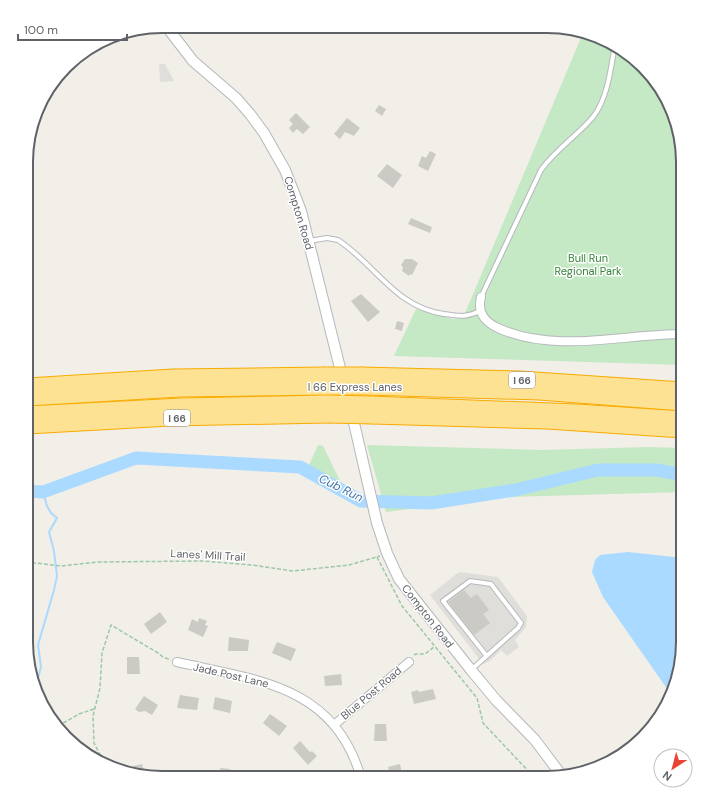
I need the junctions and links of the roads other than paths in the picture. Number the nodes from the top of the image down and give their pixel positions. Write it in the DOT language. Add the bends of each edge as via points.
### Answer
graph roads {
  1 [pos="172,33"];
  2 [pos="614,51"];
  3 [pos="309,241"];
  4 [pos="481,297"];
  5 [pos="480,311"];
  6 [pos="676,334"];
  7 [pos="340,368"];
  8 [pos="323,381"];
  9 [pos="362,381"];
  10 [pos="33,386"];
  11 [pos="676,390"];
  12 [pos="33,398"];
  13 [pos="676,402"];
  14 [pos="327,409"];
  15 [pos="372,410"];
  16 [pos="33,414"];
  17 [pos="676,419"];
  18 [pos="354,423"];
  19 [pos="33,426"];
  20 [pos="676,430"];
  21 [pos="486,655"];
  22 [pos="177,662"];
  23 [pos="409,662"];
  24 [pos="471,670"];
  25 [pos="334,725"];
  26 [pos="358,771"];
  27 [pos="558,771"];
  1 -- 3 [label="street, Compton Road" via="193,60 236,98 264,132 292,187"];
  2 -- 4 [label="lane" via="608,79 593,117 549,158 541,170"];
  3 -- 5 [label="lane" via="327,238 338,240 400,296 416,307 466,317"];
  3 -- 7 [label="street, Compton Road"];
  4 -- 5 [label="street"];
  5 -- 6 [label="street" via="494,326 515,335 540,340 579,341"];
  8 -- 9 [label="highway, I 66, bridge"];
  8 -- 10 [label="highway, I 66" via="173,377"];
  8 -- 12 [label="highway, I 66 Express Lanes"];
  9 -- 11 [label="highway, I 66" via="520,380"];
  9 -- 13 [label="highway, I 66 Express Lanes"];
  14 -- 15 [label="highway, I 66, bridge"];
  14 -- 16 [label="highway, I 66 Express Lanes" via="181,406"];
  14 -- 19 [label="highway, I 66"];
  15 -- 17 [label="highway, I 66 Express Lanes" via="555,410"];
  15 -- 20 [label="highway, I 66"];
  18 -- 24 [label="street, Compton Road" via="382,555 411,596"];
  21 -- 21 [label="lane" via="521,623 491,584 470,582 443,601"];
  21 -- 24 [label="lane"];
  22 -- 25 [label="street, Jade Post Lane" via="276,685 309,703"];
  23 -- 25 [label="street, Blue Post Road"];
  24 -- 27 [label="street, Compton Road" via="535,740"];
  25 -- 26 [label="street, Jade Post Lane" via="350,750"];
}
